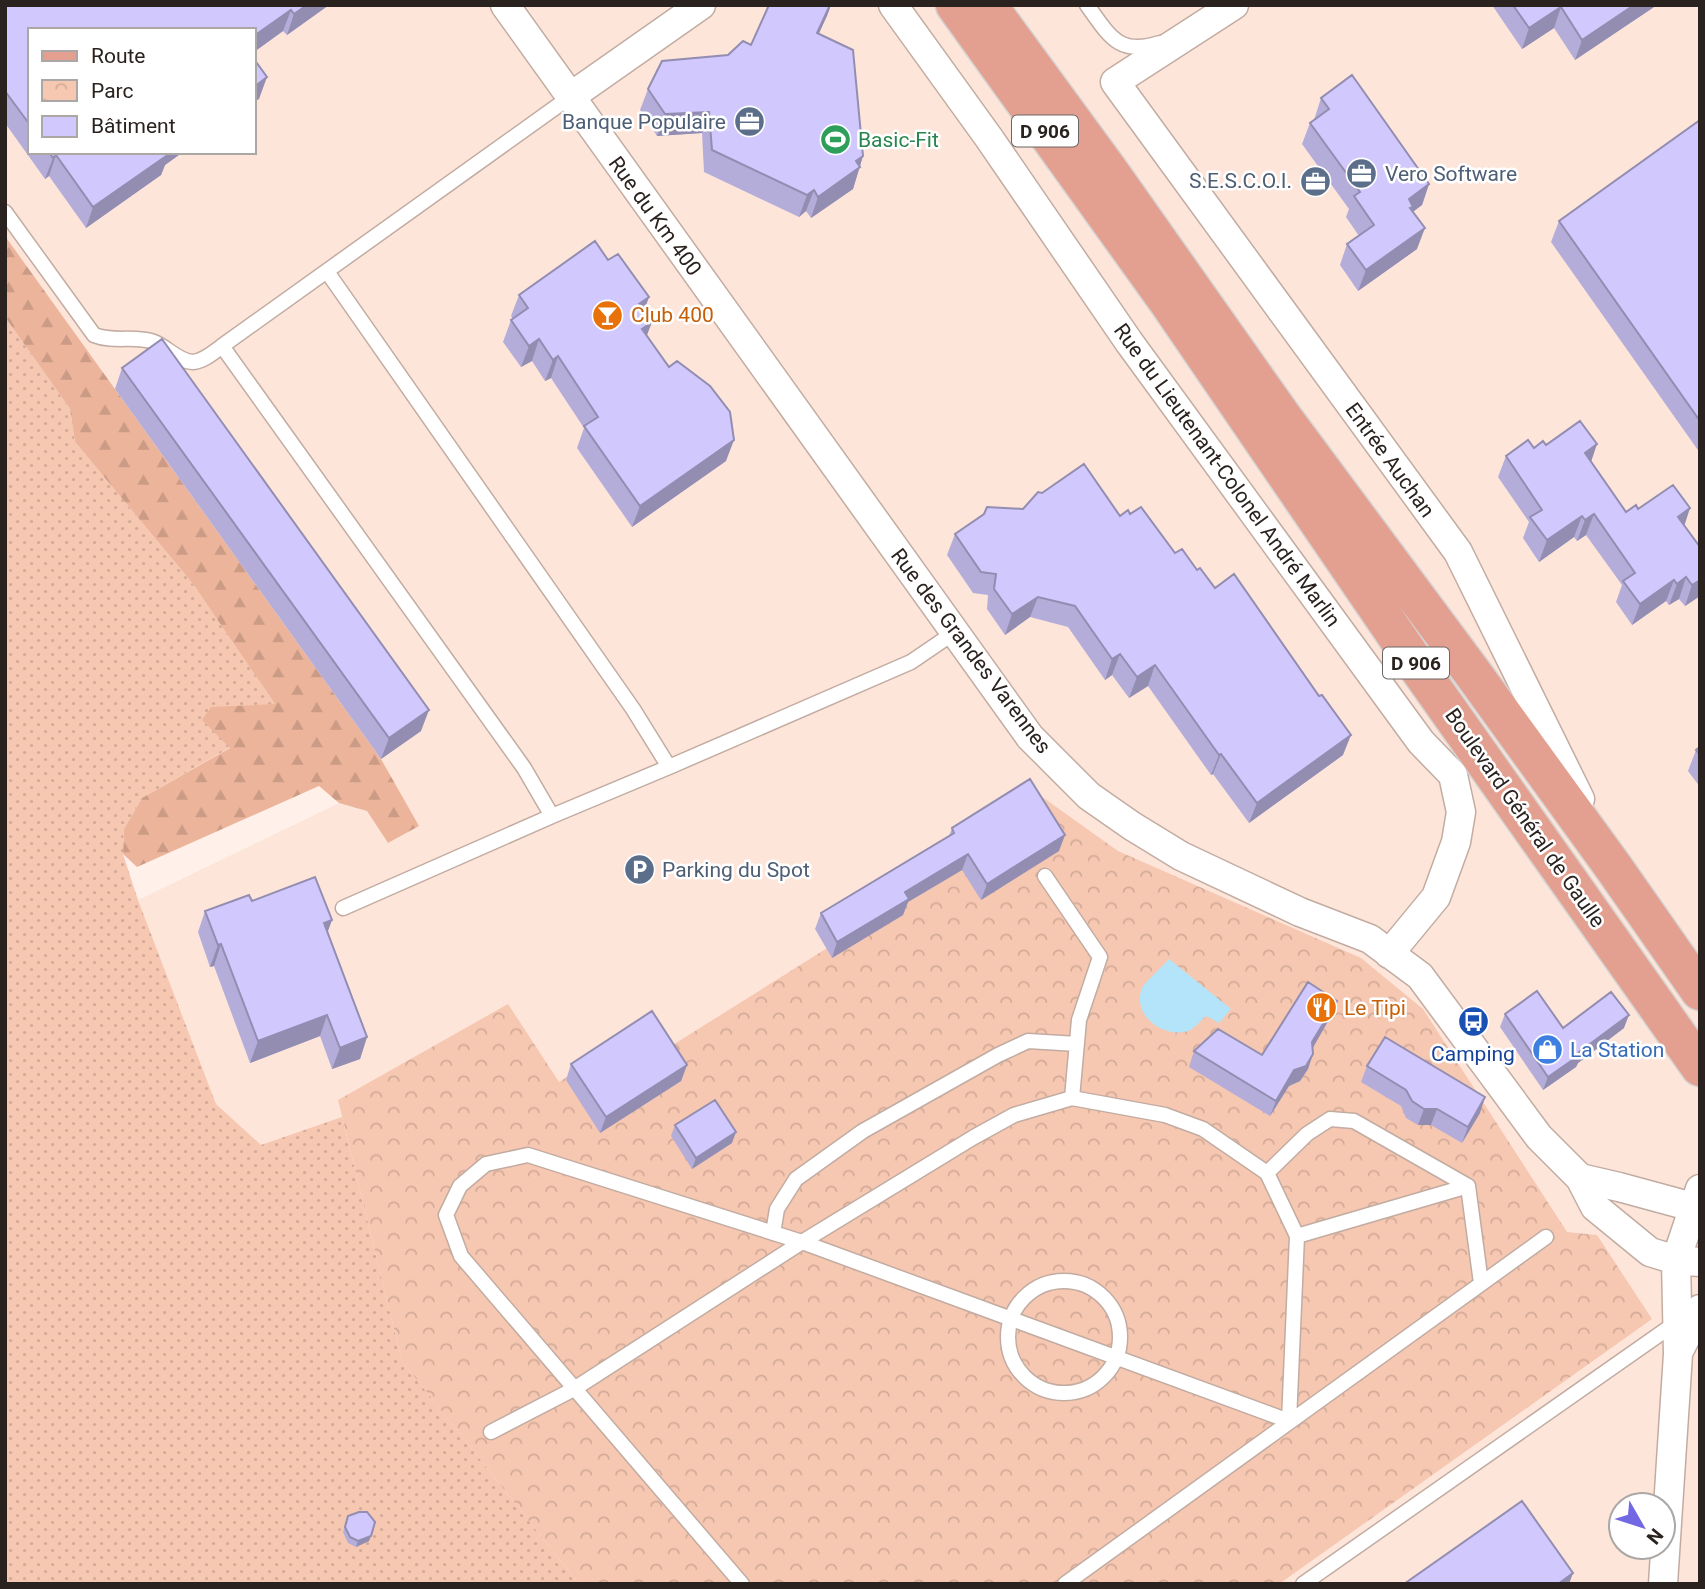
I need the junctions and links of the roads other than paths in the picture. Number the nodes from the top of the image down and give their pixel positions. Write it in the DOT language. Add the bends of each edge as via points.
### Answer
graph roads {
  1 [pos="505,5"];
  2 [pos="701,5"];
  3 [pos="893,5"];
  4 [pos="955,5"];
  5 [pos="987,5"];
  6 [pos="1087,5"];
  7 [pos="1234,5"];
  8 [pos="1192,32"];
  9 [pos="570,97"];
  10 [pos="5,212"];
  11 [pos="1148,250"];
  12 [pos="328,273"];
  13 [pos="222,346"];
  14 [pos="832,461"];
  15 [pos="955,632"];
  16 [pos="669,767"];
  17 [pos="552,816"];
  18 [pos="1614,868"];
  19 [pos="1045,876"];
  20 [pos="343,908"];
  21 [pos="1389,954"];
  22 [pos="1700,991"];
  23 [pos="1077,1044"];
  24 [pos="1699,1069"];
  25 [pos="1072,1098"];
  26 [pos="1267,1173"];
  27 [pos="1580,1178"];
  28 [pos="1468,1186"];
  29 [pos="1698,1206"];
  30 [pos="773,1233"];
  31 [pos="1297,1236"];
  32 [pos="1546,1237"];
  33 [pos="802,1242"];
  34 [pos="1688,1261"];
  35 [pos="1481,1283"];
  36 [pos="1688,1315"];
  37 [pos="1011,1318"];
  38 [pos="1117,1357"];
  39 [pos="574,1389"];
  40 [pos="1289,1421"];
  41 [pos="491,1432"];
  42 [pos="742,1584"];
  43 [pos="1065,1584"];
  44 [pos="1303,1584"];
  45 [pos="1663,1584"];
  1 -- 9 [label="street, Rue du Km 400"];
  2 -- 9 [label="street"];
  3 -- 21 [label="street, Rue du Lieutenant-Colonel André Marlin" via="1129,342 1421,742 1453,775 1461,812 1452,853 1436,897"];
  4 -- 11 [label="main road, D 906"];
  5 -- 11 [label="main road, D 906"];
  6 -- 8 [label="lane" via="1114,40 1129,48"];
  7 -- 8 [label="street"];
  8 -- 18 [label="street, Entrée Auchan" via="1115,82 1458,552"];
  9 -- 12 [label="lane"];
  9 -- 14 [label="street, Rue du Km 400"];
  10 -- 13 [label="lane" via="94,335 156,343 192,362"];
  11 -- 18 [label="main road, Boulevard Général de Gaulle / D 906" via="1281,415"];
  11 -- 24 [label="main road, Boulevard Général de Gaulle / D 906" via="1417,666"];
  12 -- 13 [label="lane"];
  12 -- 16 [label="lane"];
  13 -- 17 [label="lane" via="524,768"];
  14 -- 15 [label="street, Rue des Grandes Varennes"];
  15 -- 16 [label="lane" via="911,662"];
  15 -- 21 [label="street, Rue des Grandes Varennes" via="1030,737 1088,796 1181,856 1370,939"];
  16 -- 17 [label="lane"];
  17 -- 20 [label="lane"];
  18 -- 22 [label="main road, Boulevard Général de Gaulle / D 906"];
  19 -- 23 [label="lane" via="1100,957 1079,1020"];
  21 -- 27 [label="street, Rue des Grandes Varennes" via="1420,976 1539,1137"];
  23 -- 25 [label="lane"];
  23 -- 30 [label="lane" via="1028,1041 863,1131 796,1179 777,1209"];
  25 -- 26 [label="lane" via="1164,1115 1203,1129"];
  25 -- 33 [label="lane" via="1014,1115"];
  26 -- 28 [label="lane" via="1307,1134 1330,1119 1354,1121"];
  26 -- 31 [label="lane"];
  27 -- 29 [label="street"];
  27 -- 34 [label="street, Rue des Grandes Varennes" via="1595,1207 1650,1252"];
  28 -- 31 [label="lane"];
  28 -- 35 [label="lane"];
  29 -- 34 [label="street"];
  30 -- 33 [label="lane"];
  30 -- 39 [label="lane" via="528,1156 486,1164 460,1186 446,1215 461,1256"];
  31 -- 40 [label="lane"];
  32 -- 35 [label="lane"];
  33 -- 37 [label="lane"];
  33 -- 39 [label="lane"];
  34 -- 36 [label="street"];
  35 -- 40 [label="lane"];
  36 -- 44 [label="lane"];
  36 -- 45 [label="street" via="1678,1354"];
  37 -- 38 [label="lane"];
  37 -- 38 [label="lane" via="1008,1344 1012,1357 1031,1383 1045,1390 1070,1392 1095,1384"];
  37 -- 38 [label="lane" via="1033,1290 1066,1280 1082,1283 1096,1290 1116,1314 1121,1343"];
  38 -- 40 [label="lane"];
  39 -- 41 [label="lane"];
  39 -- 42 [label="lane"];
  40 -- 43 [label="lane"];
}
